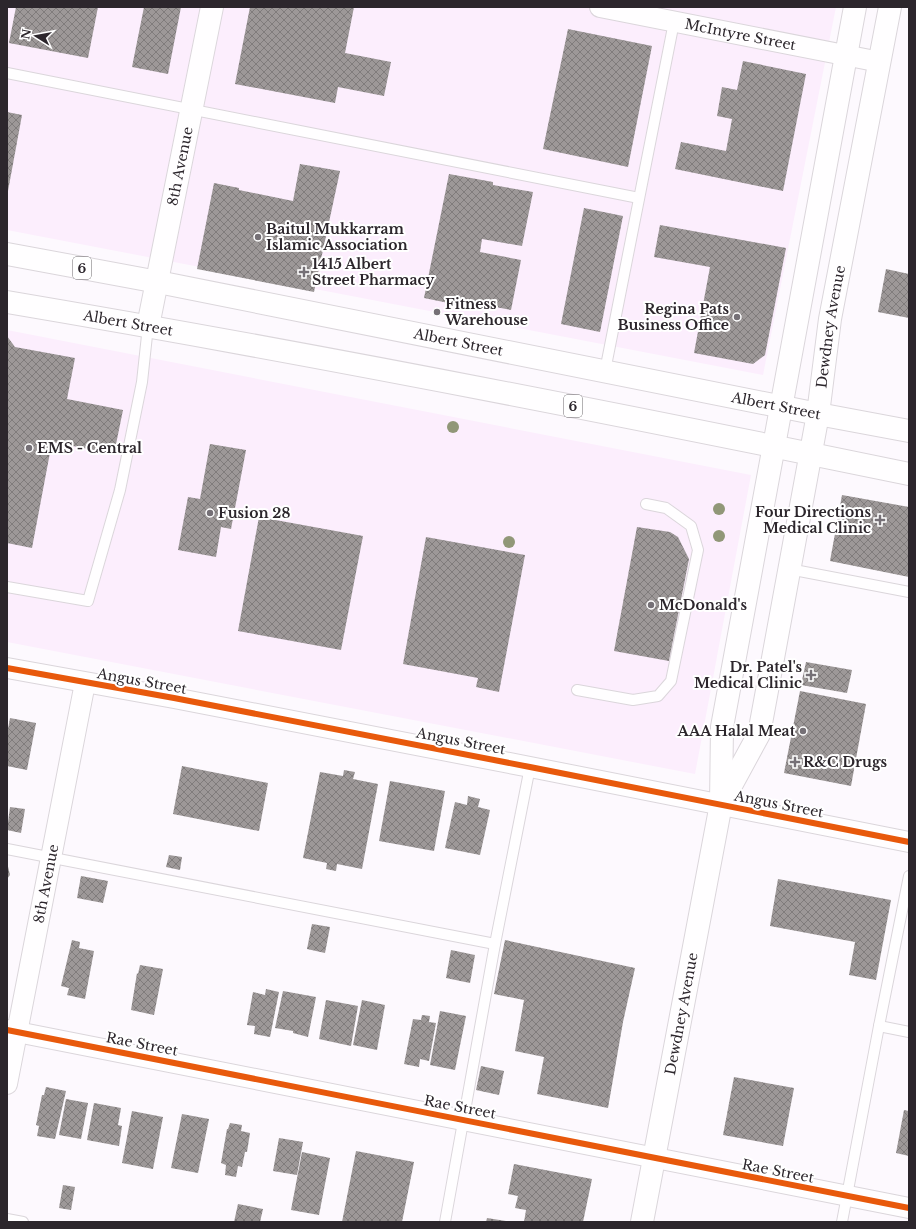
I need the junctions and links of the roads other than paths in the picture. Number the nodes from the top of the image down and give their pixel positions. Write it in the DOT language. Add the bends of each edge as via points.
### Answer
graph roads {
  1 [pos="212,7"];
  2 [pos="600,7"];
  3 [pos="855,7"];
  4 [pos="890,7"];
  5 [pos="674,22"];
  6 [pos="846,55"];
  7 [pos="880,62"];
  8 [pos="7,73"];
  9 [pos="192,109"];
  10 [pos="639,198"];
  11 [pos="7,254"];
  12 [pos="158,282"];
  13 [pos="7,302"];
  14 [pos="148,326"];
  15 [pos="605,371"];
  16 [pos="781,407"];
  17 [pos="818,414"];
  18 [pos="909,431"];
  19 [pos="774,447"];
  20 [pos="810,454"];
  21 [pos="909,474"];
  22 [pos="646,504"];
  23 [pos="789,568"];
  24 [pos="7,587"];
  25 [pos="909,592"];
  26 [pos="7,668"];
  27 [pos="85,683"];
  28 [pos="577,690"];
  29 [pos="530,767"];
  30 [pos="721,804"];
  31 [pos="909,842"];
  32 [pos="7,849"];
  33 [pos="51,858"];
  34 [pos="909,876"];
  35 [pos="495,944"];
  36 [pos="879,1026"];
  37 [pos="12,1031"];
  38 [pos="909,1032"];
  39 [pos="7,1084"];
  40 [pos="464,1120"];
  41 [pos="654,1158"];
  42 [pos="847,1197"];
  43 [pos="909,1208"];
  44 [pos="7,1219"];
  45 [pos="23,1222"];
  46 [pos="445,1222"];
  47 [pos="642,1222"];
  48 [pos="842,1222"];
  1 -- 9 [label="main road, 8th Avenue"];
  2 -- 5 [label="street, McIntyre Street"];
  3 -- 6 [label="main road, Dewdney Avenue"];
  4 -- 7 [label="main road, Dewdney Avenue"];
  5 -- 6 [label="street, McIntyre Street"];
  5 -- 10 [label="lane"];
  6 -- 7 [label="street, McIntyre Street"];
  6 -- 16 [label="main road, Dewdney Avenue"];
  7 -- 17 [label="main road, Dewdney Avenue" via="830,319"];
  8 -- 9 [label="lane"];
  9 -- 10 [label="lane"];
  9 -- 12 [label="main road, 8th Avenue"];
  10 -- 15 [label="lane"];
  11 -- 12 [label="main road, Albert Street / 6"];
  12 -- 14 [label="main road, 8th Avenue"];
  12 -- 15 [label="main road, Albert Street / 6"];
  13 -- 14 [label="main road, Albert Street / 6"];
  14 -- 19 [label="main road, Albert Street / 6" via="566,404"];
  14 -- 24 [label="lane" via="142,382 120,490 88,601"];
  15 -- 16 [label="main road, Albert Street / 6"];
  16 -- 17 [label="main road, Albert Street / 6"];
  16 -- 19 [label="main road, Dewdney Avenue"];
  17 -- 18 [label="main road, Albert Street / 6"];
  17 -- 20 [label="main road, Dewdney Avenue"];
  19 -- 20 [label="main road, Albert Street / 6"];
  19 -- 30 [label="main road, Dewdney Avenue" via="722,727"];
  20 -- 21 [label="main road, Albert Street / 6"];
  20 -- 23 [label="main road, Dewdney Avenue"];
  22 -- 28 [label="lane" via="666,508 690,526 698,550 671,681 658,696 633,700"];
  23 -- 25 [label="lane"];
  23 -- 30 [label="main road, Dewdney Avenue" via="759,734"];
  26 -- 27 [label="street, Angus Street"];
  27 -- 29 [label="street, Angus Street"];
  27 -- 33 [label="street, 8th Avenue"];
  29 -- 30 [label="street, Angus Street"];
  29 -- 35 [label="lane"];
  30 -- 31 [label="street, Angus Street"];
  30 -- 41 [label="main road, Dewdney Avenue"];
  32 -- 33 [label="lane"];
  33 -- 35 [label="lane"];
  33 -- 37 [label="street, 8th Avenue"];
  34 -- 36 [label="lane"];
  35 -- 40 [label="lane"];
  36 -- 38 [label="lane"];
  36 -- 42 [label="lane"];
  37 -- 39 [label="street, 8th Avenue"];
  37 -- 40 [label="street, Rae Street"];
  40 -- 41 [label="street, Rae Street"];
  40 -- 46 [label="lane"];
  41 -- 42 [label="street, Rae Street"];
  41 -- 47 [label="main road, Dewdney Avenue"];
  42 -- 43 [label="street, Rae Street"];
  42 -- 48 [label="lane"];
  44 -- 45 [label="lane"];
}
